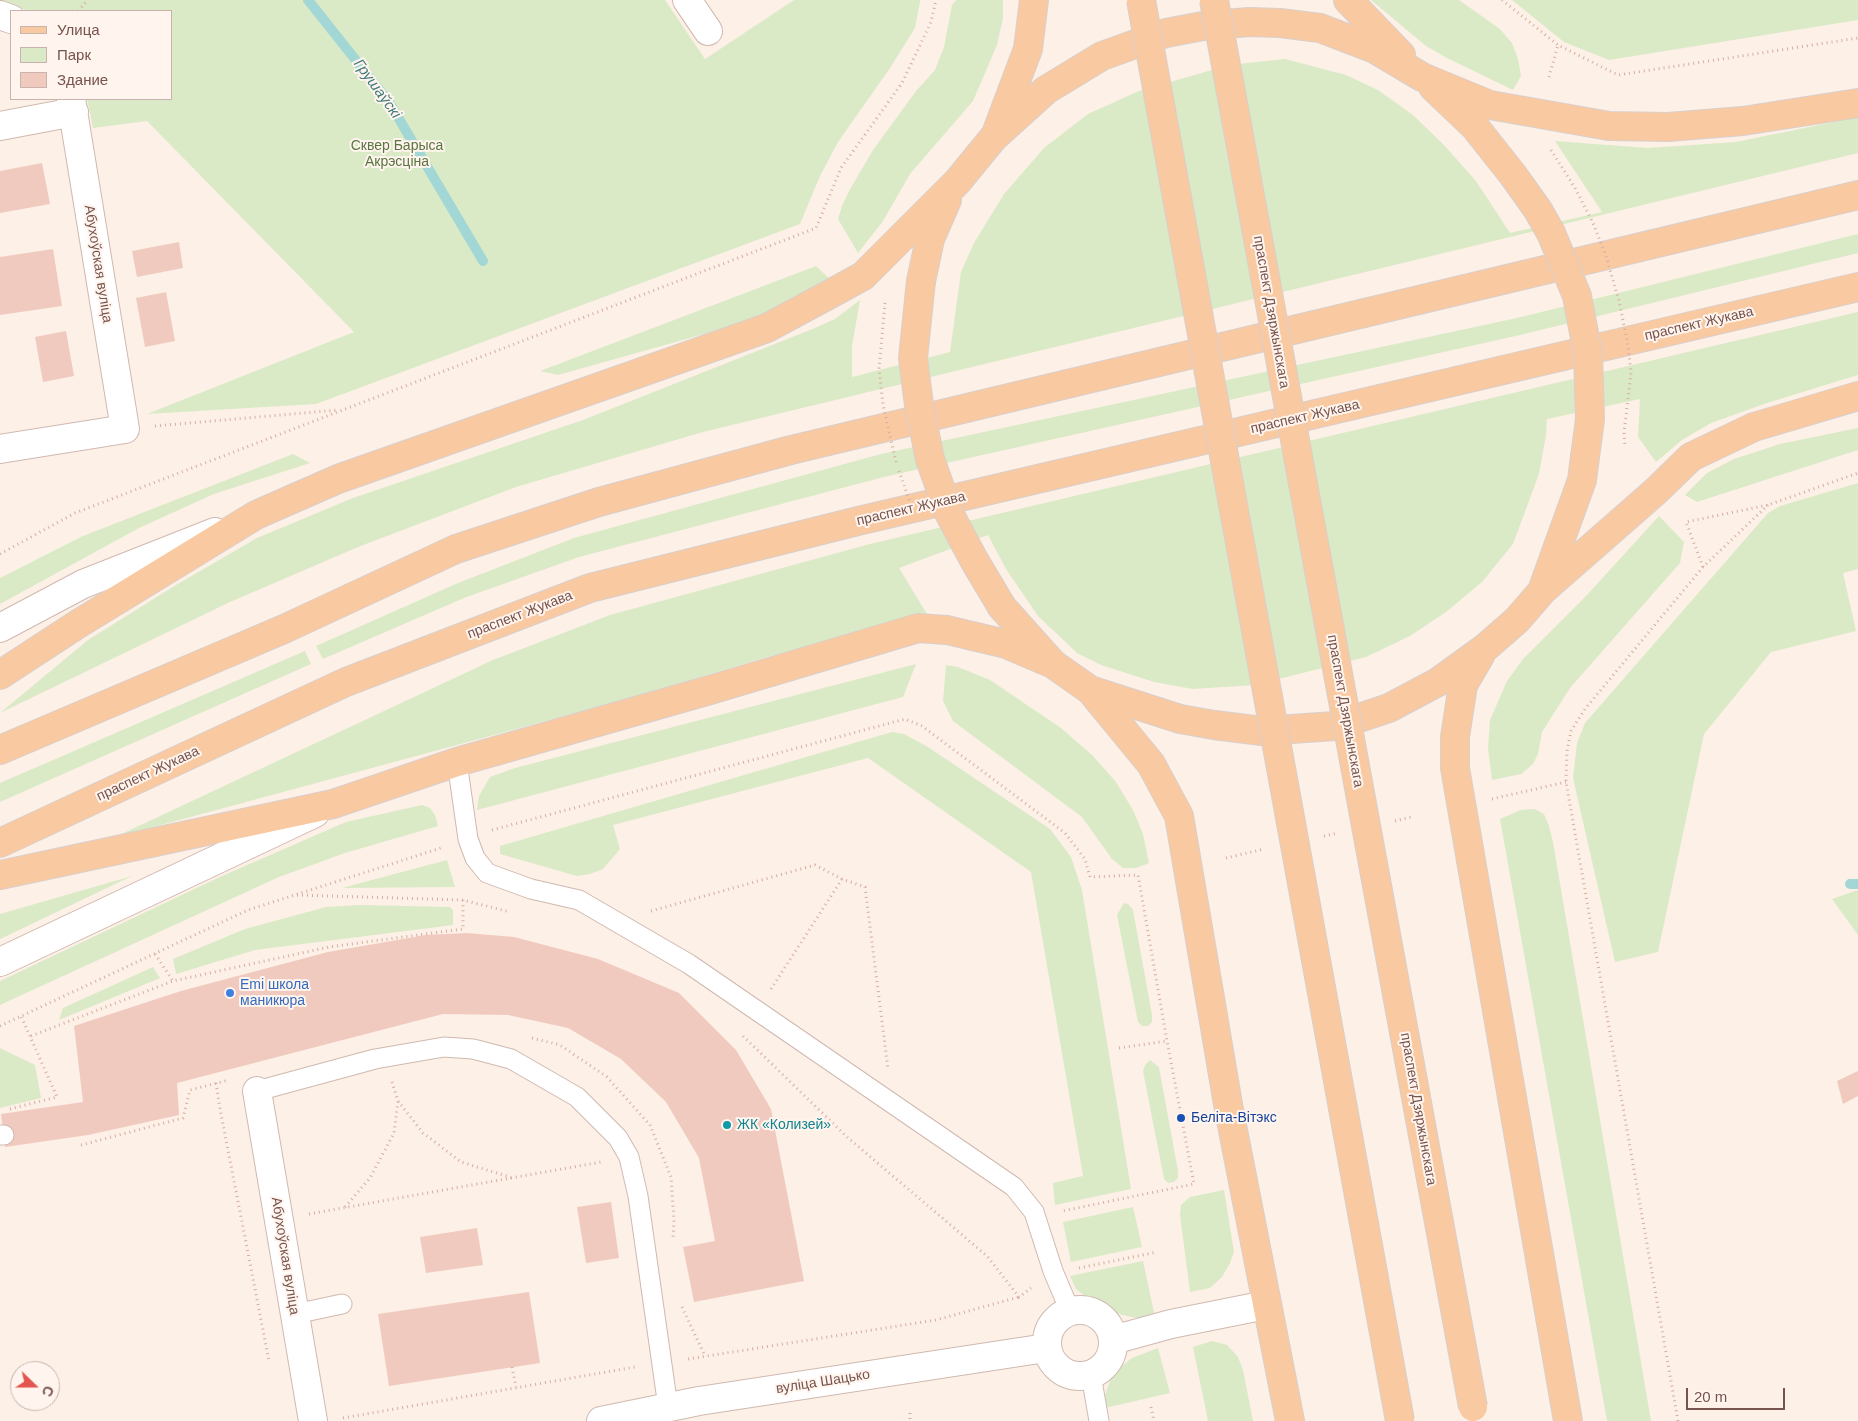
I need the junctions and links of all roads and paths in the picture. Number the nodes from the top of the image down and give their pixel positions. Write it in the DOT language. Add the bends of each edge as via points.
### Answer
graph roads {
  1 [pos="88,0"];
  2 [pos="687,0"];
  3 [pos="936,0"];
  4 [pos="1034,0"];
  5 [pos="1141,0"];
  6 [pos="1214,0"];
  7 [pos="1348,0"];
  8 [pos="1502,0"];
  9 [pos="79,10"];
  10 [pos="708,31"];
  11 [pos="1858,38"];
  12 [pos="1558,45"];
  13 [pos="1422,77"];
  14 [pos="1549,77"];
  15 [pos="1858,103"];
  16 [pos="72,106"];
  17 [pos="0,126"];
  18 [pos="994,137"];
  19 [pos="958,181"];
  20 [pos="1858,195"];
  21 [pos="1858,287"];
  22 [pos="1858,396"];
  23 [pos="342,410"];
  24 [pos="124,429"];
  25 [pos="1624,433"];
  26 [pos="1625,446"];
  27 [pos="0,449"];
  28 [pos="1858,473"];
  29 [pos="1768,505"];
  30 [pos="256,515"];
  31 [pos="0,554"];
  32 [pos="1702,567"];
  33 [pos="1543,590"];
  34 [pos="0,628"];
  35 [pos="1485,648"];
  36 [pos="1053,664"];
  37 [pos="0,675"];
  38 [pos="1090,690"];
  39 [pos="0,750"];
  40 [pos="457,762"];
  41 [pos="1566,782"];
  42 [pos="1488,800"];
  43 [pos="333,804"];
  44 [pos="468,839"];
  45 [pos="0,842"];
  46 [pos="0,875"];
  47 [pos="842,879"];
  48 [pos="293,895"];
  49 [pos="463,900"];
  50 [pos="511,912"];
  51 [pos="647,912"];
  52 [pos="155,954"];
  53 [pos="0,962"];
  54 [pos="173,981"];
  55 [pos="768,993"];
  56 [pos="21,1016"];
  57 [pos="0,1026"];
  58 [pos="31,1036"];
  59 [pos="743,1036"];
  60 [pos="1166,1042"];
  61 [pos="1118,1048"];
  62 [pos="385,1057"];
  63 [pos="888,1070"];
  64 [pos="216,1083"];
  65 [pos="246,1084"];
  66 [pos="398,1100"];
  67 [pos="9,1109"];
  68 [pos="81,1146"];
  69 [pos="661,1150"];
  70 [pos="629,1157"];
  71 [pos="513,1178"];
  72 [pos="344,1208"];
  73 [pos="1060,1212"];
  74 [pos="279,1219"];
  75 [pos="1157,1252"];
  76 [pos="1053,1271"];
  77 [pos="1019,1297"];
  78 [pos="342,1304"];
  79 [pos="1266,1305"];
  80 [pos="1070,1311"];
  81 [pos="295,1314"];
  82 [pos="1113,1340"];
  83 [pos="1046,1348"];
  84 [pos="269,1361"];
  85 [pos="661,1363"];
  86 [pos="512,1367"];
  87 [pos="1091,1375"];
  88 [pos="516,1387"];
  89 [pos="1151,1406"];
  90 [pos="668,1407"];
  91 [pos="700,1411"];
  92 [pos="910,1413"];
  93 [pos="1474,1414"];
  94 [pos="325,1420"];
  95 [pos="601,1421"];
  96 [pos="910,1421"];
  97 [pos="1099,1421"];
  98 [pos="1154,1421"];
  99 [pos="1290,1421"];
  100 [pos="1400,1421"];
  101 [pos="1568,1421"];
  102 [pos="1678,1421"];
  1 -- 9 [label="path"];
  2 -- 10 [label="street"];
  3 -- 23 [label="path" via="930,22 902,83 840,168 816,228"];
  4 -- 18 [label="main road" via="1028,49"];
  5 -- 100 [label="main road, bridge"];
  6 -- 93 [label="main road, праспект Дзяржынскага, bridge"];
  7 -- 13 [label="main road"];
  8 -- 12 [label="path"];
  11 -- 12 [label="path" via="1618,75"];
  12 -- 14 [label="path"];
  13 -- 15 [label="main road" via="1490,105 1610,126 1668,127"];
  13 -- 18 [label="main road" via="1375,50 1320,28 1249,22 1203,26 1166,33 1102,56 1046,90"];
  13 -- 33 [label="main road, bridge" via="1474,127 1538,210 1577,296 1588,354 1590,419 1582,480"];
  16 -- 17 [label="street"];
  16 -- 24 [label="street, Абухоўская вуліца"];
  18 -- 19 [label="main road"];
  19 -- 30 [label="main road" via="862,276 767,328 338,480"];
  19 -- 36 [label="main road, bridge" via="930,240 921,281 913,358 919,406 930,459 949,512 1002,608"];
  20 -- 39 [label="main road" via="790,450 599,502 456,549 284,629"];
  21 -- 45 [label="main road, праспект Жукава" via="858,521 590,588 346,682"];
  22 -- 33 [label="main road" via="1754,427 1691,457"];
  23 -- 24 [label="path"];
  23 -- 31 [label="path" via="75,513"];
  24 -- 27 [label="street"];
  25 -- 26 [label="path"];
  28 -- 29 [label="path"];
  29 -- 32 [label="path"];
  29 -- 32 [label="path" via="1686,522"];
  30 -- 34 [label="street" via="83,584"];
  30 -- 37 [label="main road"];
  32 -- 41 [label="path" via="1584,709 1571,731"];
  33 -- 35 [label="main road" via="1517,620"];
  35 -- 38 [label="main road" via="1438,682 1390,708 1335,726 1262,731 1214,725 1180,719"];
  35 -- 101 [label="main road" via="1463,685 1454,737 1455,768"];
  36 -- 38 [label="main road"];
  36 -- 40 [label="main road" via="1006,644 947,630 918,628"];
  38 -- 79 [label="main road" via="1151,764 1179,816"];
  40 -- 43 [label="main road"];
  40 -- 44 [label="lane"];
  41 -- 42 [label="path"];
  41 -- 102 [label="path"];
  43 -- 46 [label="main road"];
  43 -- 53 [label="street"];
  44 -- 48 [label="path"];
  44 -- 60 [label="path" via="905,719 922,726 1065,833 1085,859 1090,877 1138,875"];
  44 -- 76 [label="lane" via="475,858 487,873 531,890 579,900 689,964 1014,1187 1034,1212"];
  47 -- 51 [label="path" via="815,865"];
  47 -- 55 [label="path"];
  47 -- 63 [label="path" via="865,887"];
  48 -- 49 [label="path"];
  48 -- 52 [label="path" via="248,910"];
  49 -- 50 [label="path"];
  49 -- 54 [label="path" via="463,930 329,946"];
  52 -- 54 [label="path"];
  52 -- 56 [label="path"];
  54 -- 58 [label="path"];
  56 -- 57 [label="path"];
  56 -- 58 [label="path"];
  58 -- 67 [label="path" via="56,1097"];
  59 -- 77 [label="path" via="847,1137 987,1256"];
  60 -- 61 [label="path"];
  60 -- 73 [label="path" via="1194,1184"];
  62 -- 65 [label="lane"];
  62 -- 66 [label="path"];
  62 -- 70 [label="lane" via="444,1047 510,1059 577,1097 618,1138"];
  64 -- 65 [label="path"];
  64 -- 68 [label="path" via="190,1090 183,1118"];
  64 -- 84 [label="path"];
  65 -- 74 [label="street, Абухоўская вуліца"];
  66 -- 71 [label="path" via="423,1133 461,1162"];
  66 -- 72 [label="path" via="394,1133 370,1178"];
  69 -- 70 [label="path"];
  70 -- 71 [label="path"];
  70 -- 85 [label="lane" via="638,1196"];
  71 -- 72 [label="path"];
  72 -- 74 [label="path"];
  74 -- 81 [label="street, Абухоўская вуліца"];
  75 -- 76 [label="path"];
  76 -- 77 [label="path"];
  76 -- 80 [label="lane"];
  77 -- 85 [label="path" via="936,1320"];
  78 -- 81 [label="lane"];
  79 -- 82 [label="street" via="1171,1324"];
  79 -- 99 [label="main road"];
  80 -- 82 [label="street" via="1079,1309 1098,1315 1111,1330"];
  80 -- 83 [label="street" via="1053,1323"];
  81 -- 94 [label="street, Абухоўская вуліца"];
  82 -- 87 [label="street" via="1108,1361"];
  83 -- 87 [label="street" via="1056,1368 1064,1373"];
  83 -- 91 [label="street, вуліца Шацько"];
  85 -- 88 [label="path"];
  85 -- 90 [label="lane"];
  86 -- 88 [label="path"];
  87 -- 97 [label="lane"];
  88 -- 94 [label="path"];
  89 -- 98 [label="path"];
  90 -- 91 [label="street, вуліца Шацько"];
  90 -- 95 [label="street, вуліца Шацько"];
  92 -- 96 [label="path"];
}
